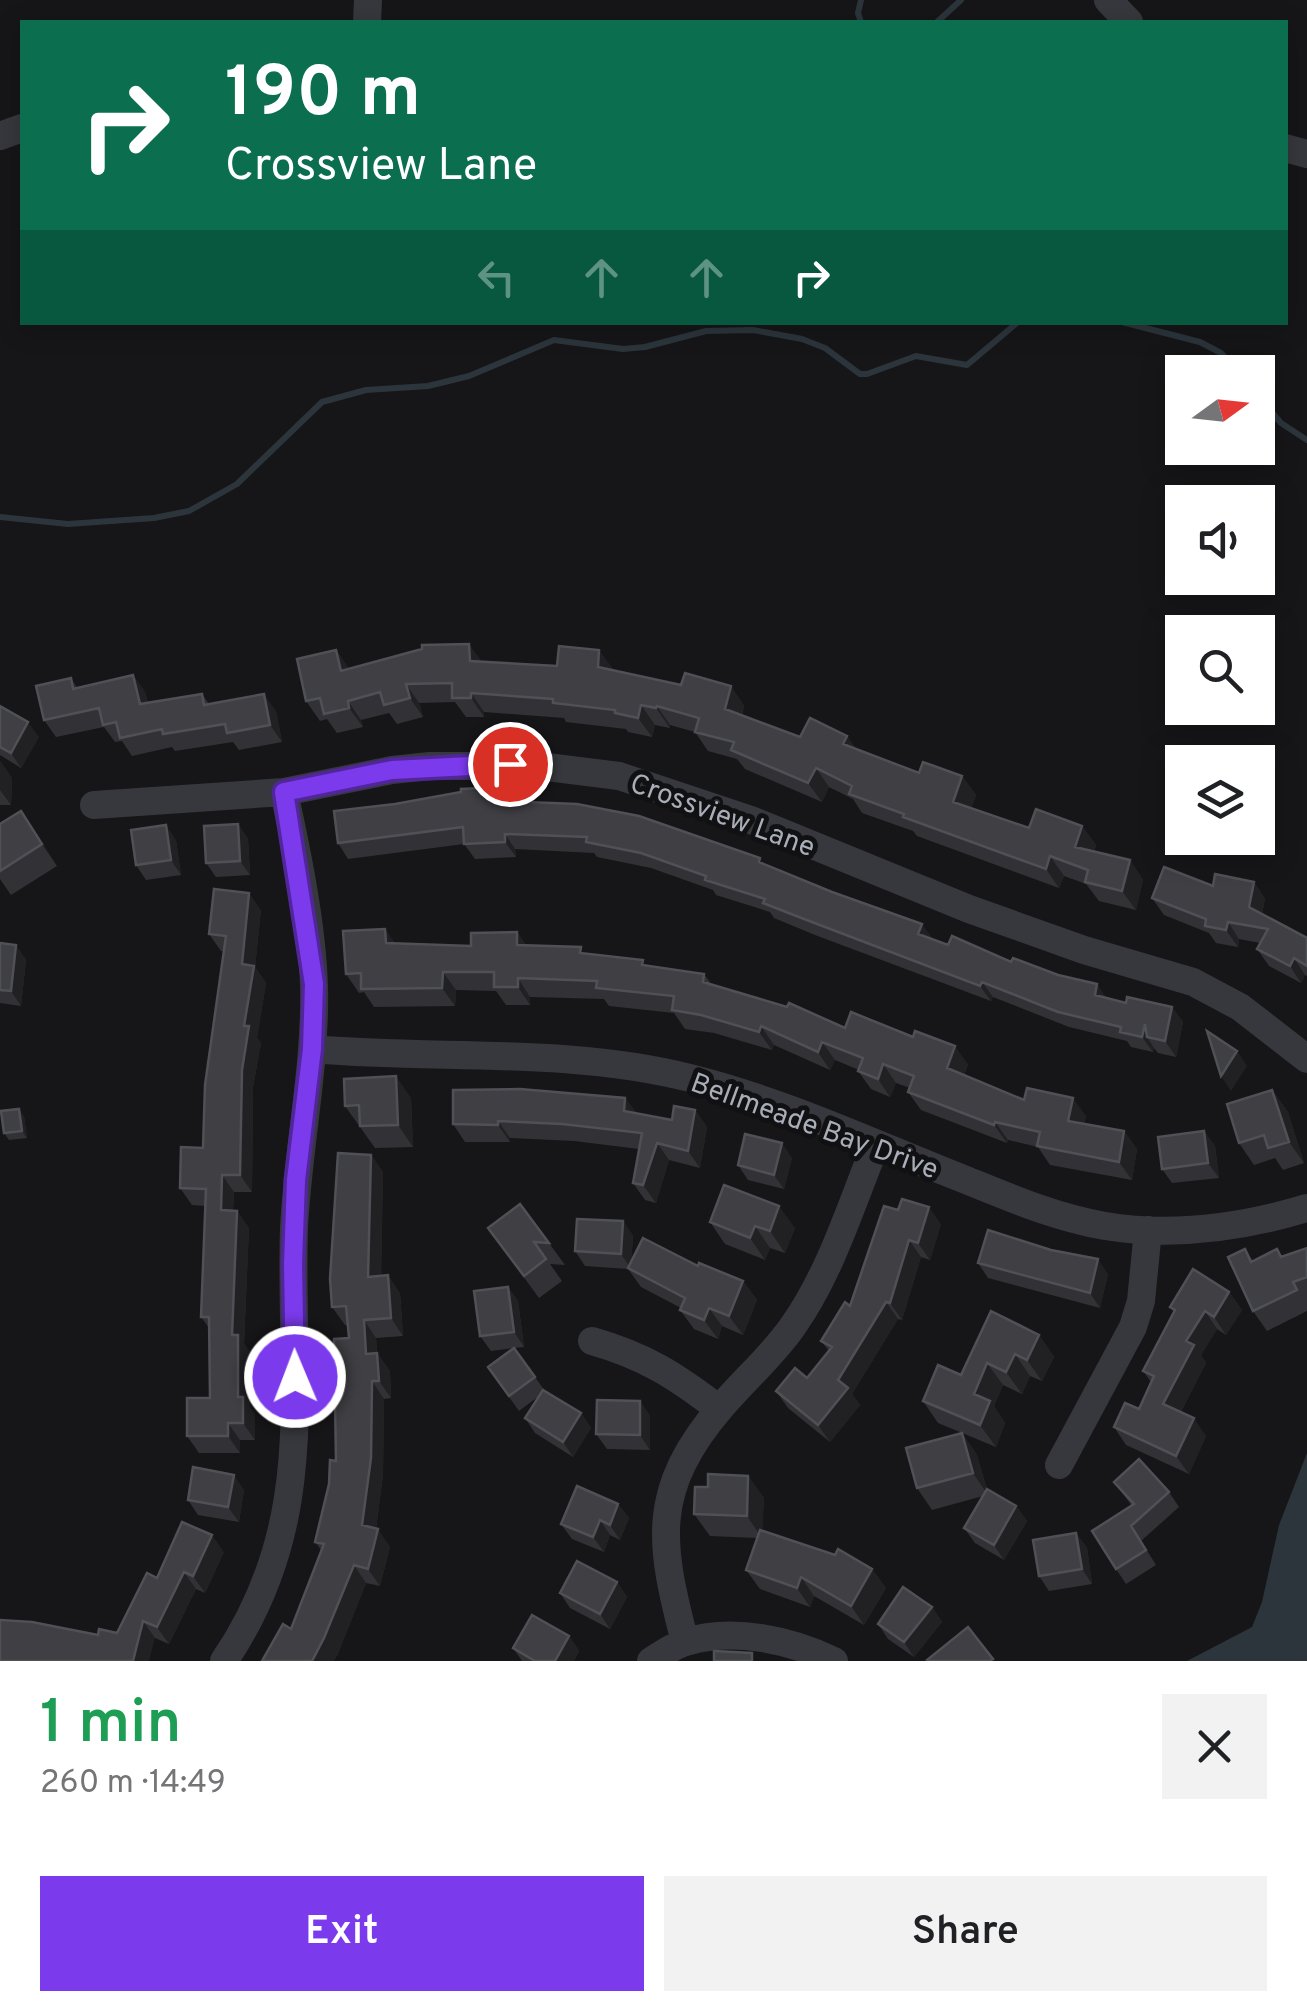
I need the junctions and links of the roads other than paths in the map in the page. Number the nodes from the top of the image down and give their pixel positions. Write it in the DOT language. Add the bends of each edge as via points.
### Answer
graph roads {
  1 [pos="1108,0"];
  2 [pos="1127,20"];
  3 [pos="284,792"];
  4 [pos="94,806"];
  5 [pos="312,1049"];
  6 [pos="1307,1059"];
  7 [pos="876,1144"];
  8 [pos="1307,1208"];
  9 [pos="1148,1230"];
  10 [pos="592,1341"];
  11 [pos="720,1409"];
  12 [pos="1059,1465"];
  13 [pos="685,1642"];
  14 [pos="224,1661"];
  15 [pos="650,1661"];
  16 [pos="834,1661"];
  1 -- 2 [label="street"];
  3 -- 4 [label="street, Crossview Lane"];
  3 -- 5 [label="street" via="314,984"];
  3 -- 6 [label="street, Crossview Lane" via="447,765 619,776 751,820 1034,933 1193,982 1240,1007"];
  5 -- 7 [label="street, Bellmeade Bay Drive" via="632,1066 746,1094"];
  5 -- 14 [label="street" via="296,1180 296,1430 288,1509 258,1601"];
  7 -- 9 [label="street, Bellmeade Bay Drive" via="1061,1216"];
  7 -- 11 [label="street" via="812,1297"];
  8 -- 9 [label="street, Bellmeade Bay Drive" via="1259,1223"];
  9 -- 12 [label="street" via="1133,1327"];
  10 -- 11 [label="street" via="643,1357"];
  11 -- 13 [label="street" via="682,1463 665,1518 667,1565"];
  13 -- 15 [label="street"];
  13 -- 16 [label="street" via="735,1635"];
}
